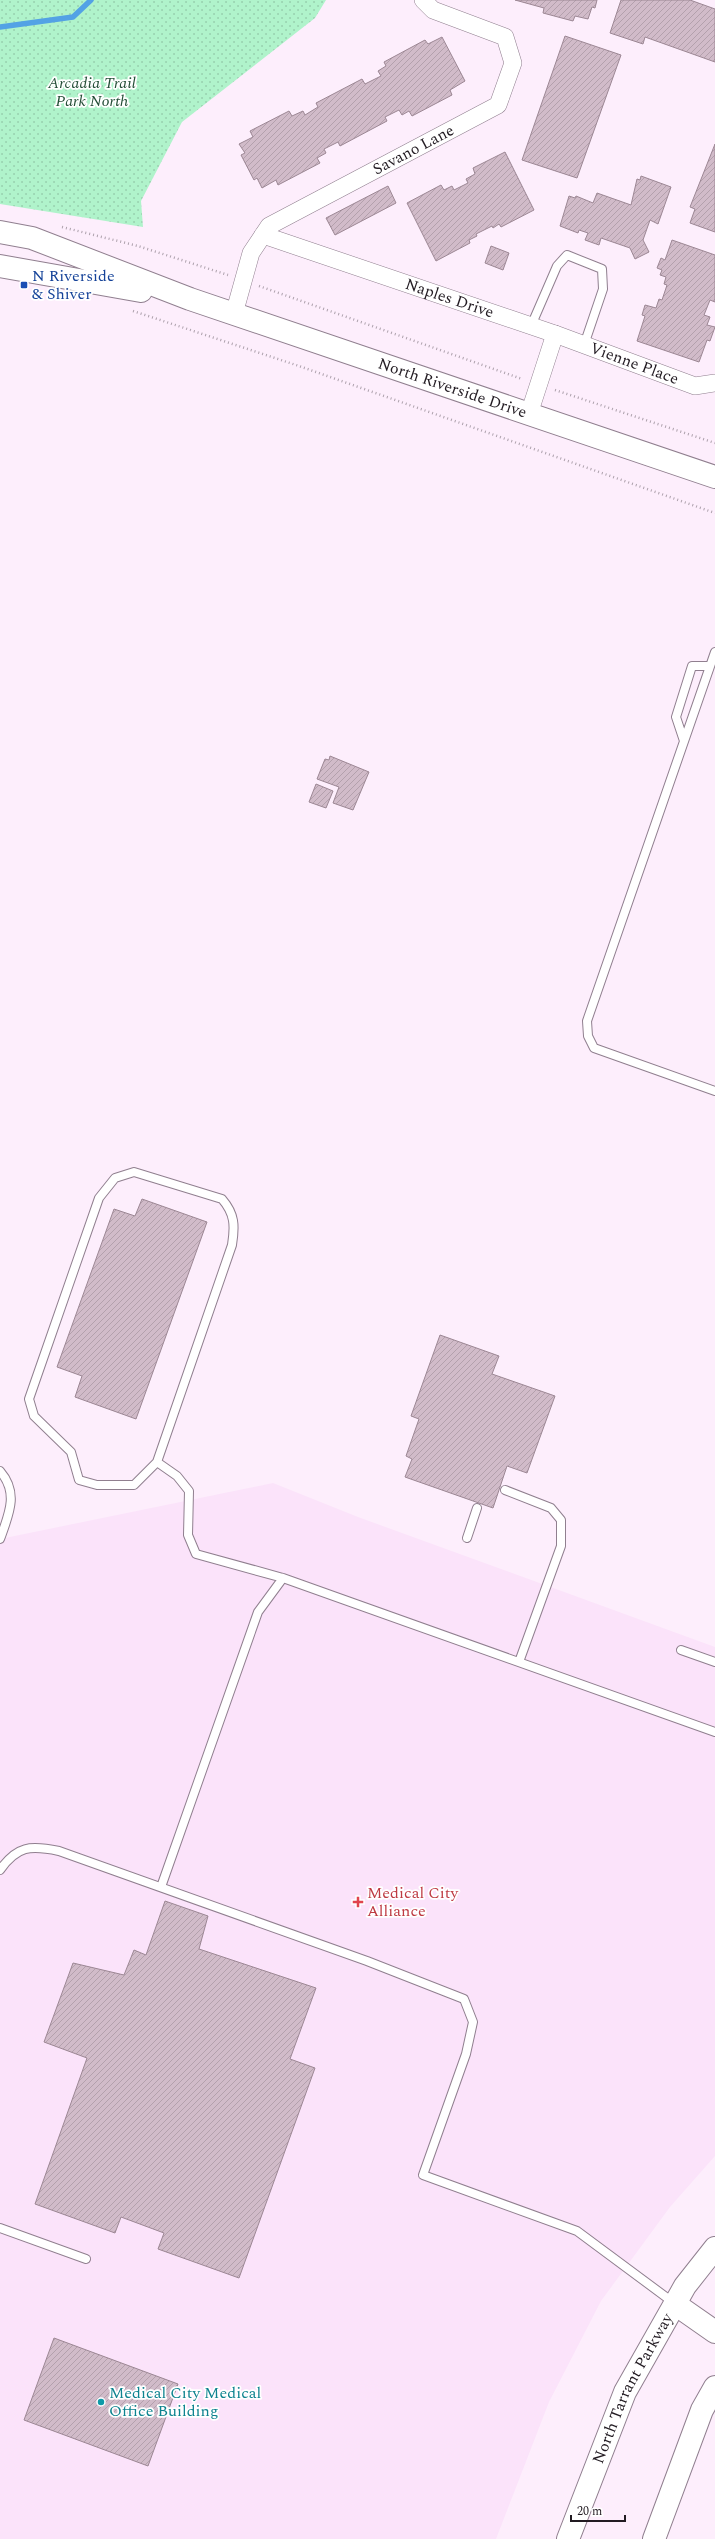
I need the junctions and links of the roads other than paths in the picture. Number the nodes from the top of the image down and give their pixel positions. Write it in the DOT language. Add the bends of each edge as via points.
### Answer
graph roads {
  1 [pos="423,0"];
  2 [pos="0,232"];
  3 [pos="263,235"];
  4 [pos="0,266"];
  5 [pos="190,299"];
  6 [pos="234,314"];
  7 [pos="531,326"];
  8 [pos="555,334"];
  9 [pos="584,345"];
  10 [pos="715,383"];
  11 [pos="528,414"];
  12 [pos="715,477"];
  13 [pos="715,652"];
  14 [pos="710,666"];
  15 [pos="684,741"];
  16 [pos="715,1091"];
  17 [pos="157,1462"];
  18 [pos="0,1471"];
  19 [pos="505,1490"];
  20 [pos="477,1508"];
  21 [pos="466,1538"];
  22 [pos="0,1539"];
  23 [pos="283,1578"];
  24 [pos="681,1650"];
  25 [pos="519,1662"];
  26 [pos="715,1662"];
  27 [pos="715,1732"];
  28 [pos="0,1870"];
  29 [pos="161,1887"];
  30 [pos="0,2228"];
  31 [pos="715,2248"];
  32 [pos="86,2259"];
  33 [pos="675,2304"];
  34 [pos="715,2332"];
  35 [pos="715,2387"];
  36 [pos="568,2539"];
  37 [pos="654,2539"];
  1 -- 3 [label="street, Savano Lane" via="433,10 505,37 513,63 498,105 269,226"];
  2 -- 5 [label="main road, North Riverside Drive" via="32,238"];
  3 -- 6 [label="street, Savano Lane" via="251,253"];
  3 -- 7 [label="street, Naples Drive"];
  4 -- 5 [label="main road, North Riverside Drive"];
  5 -- 6 [label="main road, North Riverside Drive"];
  6 -- 11 [label="main road, North Riverside Drive"];
  7 -- 8 [label="street, Naples Drive"];
  7 -- 9 [label="lane" via="558,266 567,255 602,269 603,289"];
  8 -- 9 [label="street, Vienne Place"];
  8 -- 11 [label="street"];
  9 -- 10 [label="street, Vienne Place" via="695,386"];
  11 -- 12 [label="main road, North Riverside Drive"];
  13 -- 14 [label="lane"];
  14 -- 15 [label="lane"];
  14 -- 15 [label="lane" via="692,666 676,717"];
  15 -- 16 [label="lane" via="587,1021 594,1048"];
  17 -- 17 [label="lane" via="232,1245 235,1227 231,1210 222,1199 134,1172 115,1178 99,1198 29,1399 34,1416 71,1452 79,1480 96,1485 134,1485"];
  17 -- 23 [label="lane" via="177,1476 189,1490 188,1535 196,1554"];
  18 -- 22 [label="lane" via="9,1482 11,1509"];
  19 -- 25 [label="lane" via="551,1508 561,1520 561,1546"];
  20 -- 21 [label="lane"];
  23 -- 25 [label="lane"];
  23 -- 29 [label="lane" via="258,1612"];
  24 -- 26 [label="lane"];
  25 -- 27 [label="lane"];
  28 -- 29 [label="lane" via="11,1855 38,1846"];
  29 -- 33 [label="lane" via="367,1961 464,1999 473,2022 466,2054 423,2175 577,2231"];
  30 -- 32 [label="lane"];
  31 -- 33 [label="main road, North Tarrant Parkway" via="684,2286"];
  33 -- 34 [label="main road"];
  33 -- 36 [label="main road, North Tarrant Parkway" via="626,2392"];
  35 -- 37 [label="main road" via="702,2410"];
}
